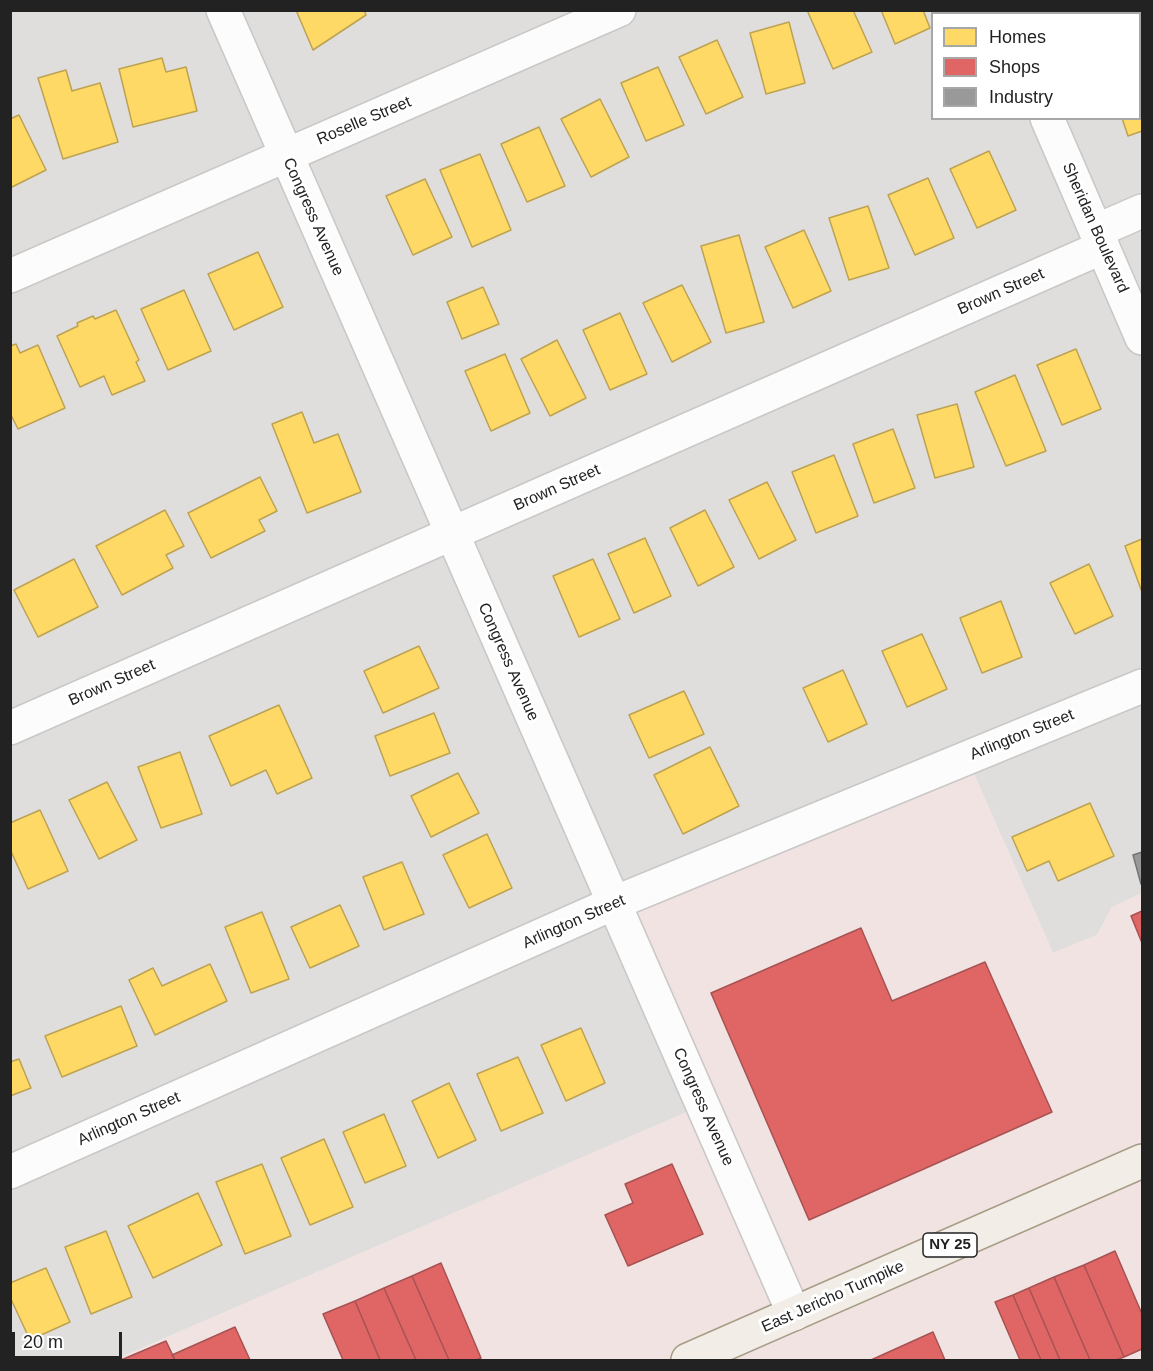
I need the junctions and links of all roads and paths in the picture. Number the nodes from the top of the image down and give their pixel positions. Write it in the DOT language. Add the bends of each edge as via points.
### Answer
graph roads {
  1 [pos="223,10"];
  2 [pos="619,10"];
  3 [pos="1048,120"];
  4 [pos="286,155"];
  5 [pos="1143,211"];
  6 [pos="1099,239"];
  7 [pos="10,276"];
  8 [pos="1143,338"];
  9 [pos="452,534"];
  10 [pos="1143,686"];
  11 [pos="10,728"];
  12 [pos="614,903"];
  13 [pos="1143,1161"];
  14 [pos="10,1172"];
  15 [pos="794,1314"];
  16 [pos="688,1360"];
  1 -- 4 [label="street, Congress Avenue"];
  2 -- 4 [label="street, Roselle Street"];
  3 -- 6 [label="street, Sheridan Boulevard"];
  4 -- 7 [label="street, Roselle Street"];
  4 -- 9 [label="street, Congress Avenue"];
  5 -- 6 [label="street, Brown Street"];
  6 -- 8 [label="street, Sheridan Boulevard"];
  6 -- 9 [label="street, Brown Street"];
  9 -- 11 [label="street, Brown Street"];
  9 -- 12 [label="street, Congress Avenue"];
  10 -- 12 [label="street, Arlington Street"];
  12 -- 14 [label="street, Arlington Street"];
  12 -- 15 [label="street, Congress Avenue"];
  13 -- 15 [label="main road, East Jericho Turnpike / NY 25"];
  15 -- 16 [label="main road, East Jericho Turnpike / NY 25"];
}
